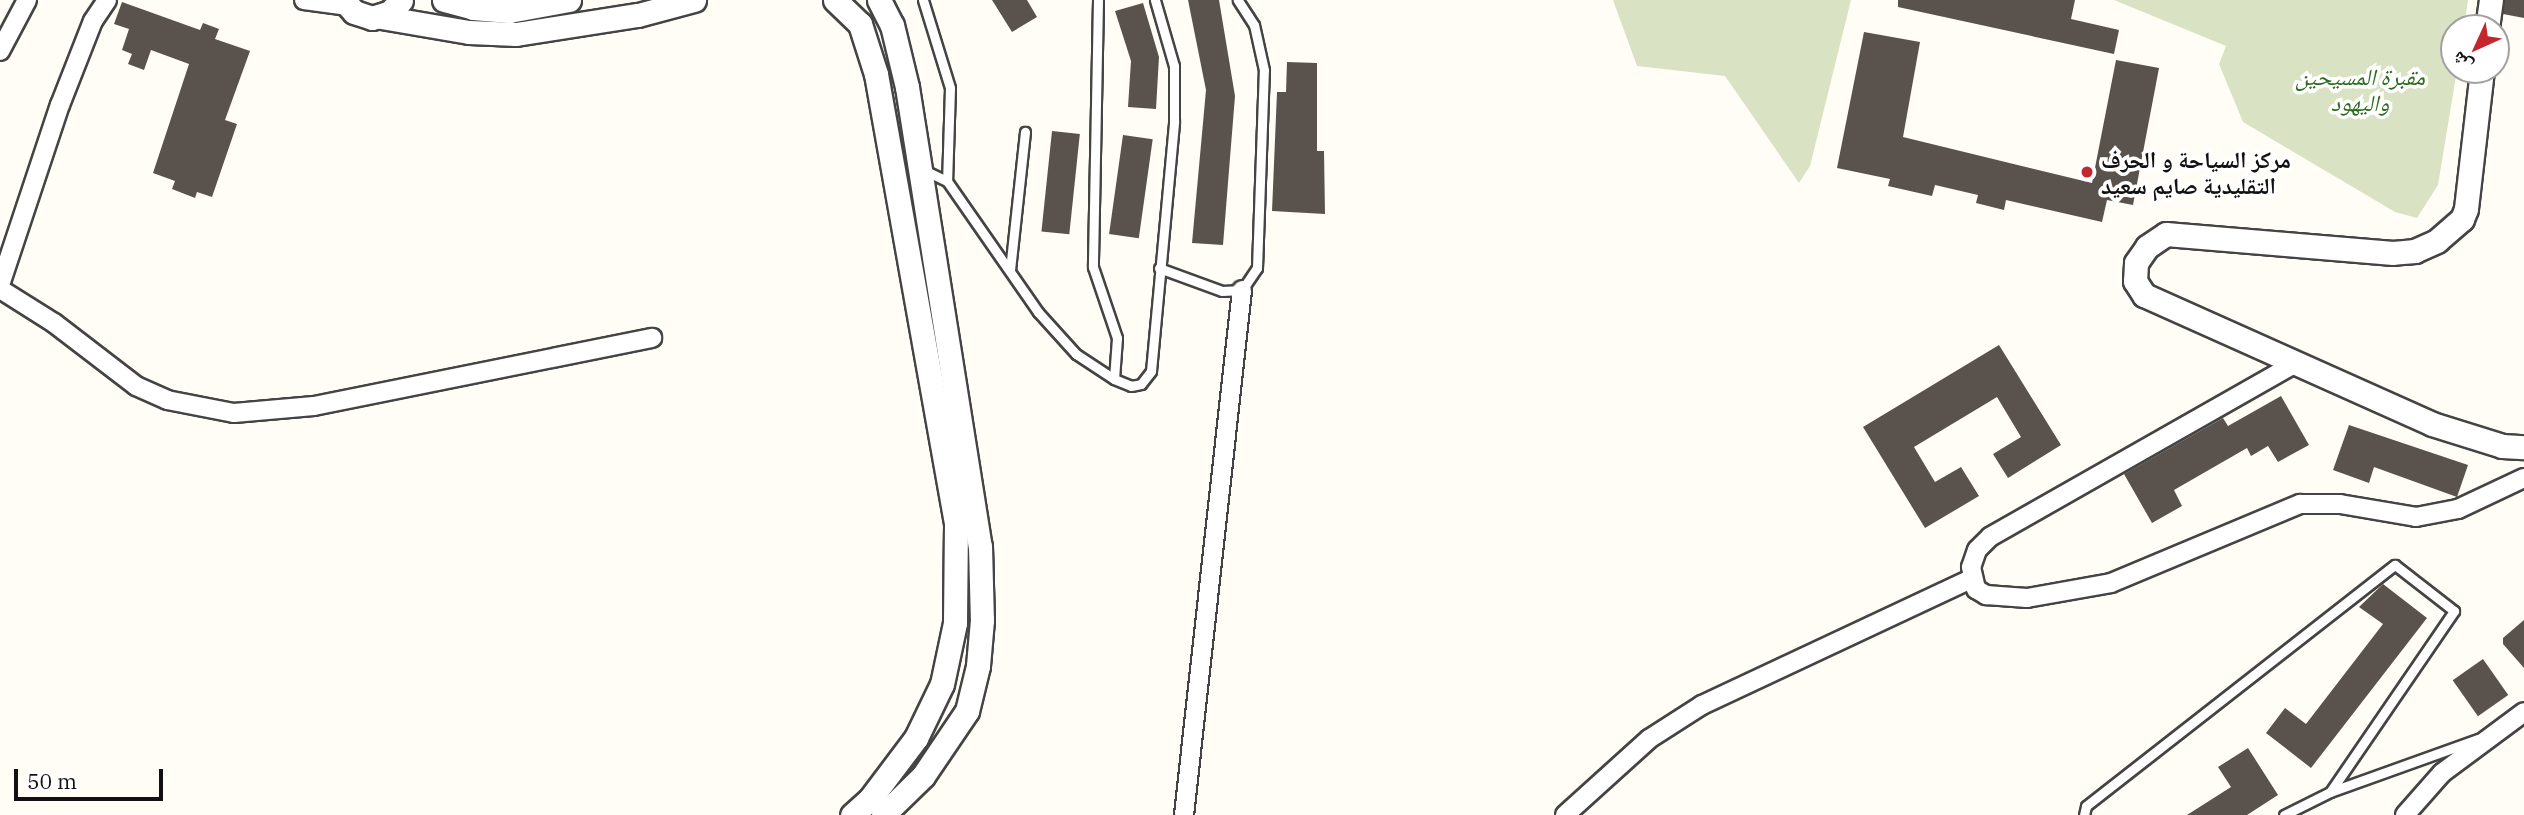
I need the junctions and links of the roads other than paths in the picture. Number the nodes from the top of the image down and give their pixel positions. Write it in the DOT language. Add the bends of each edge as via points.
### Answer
graph roads {
  1 [pos="27,0"];
  2 [pos="107,0"];
  3 [pos="304,0"];
  4 [pos="401,0"];
  5 [pos="444,0"];
  6 [pos="569,0"];
  7 [pos="694,0"];
  8 [pos="835,0"];
  9 [pos="879,0"];
  10 [pos="923,0"];
  11 [pos="1098,0"];
  12 [pos="1155,0"];
  13 [pos="1238,0"];
  14 [pos="345,3"];
  15 [pos="381,16"];
  16 [pos="0,51"];
  17 [pos="2480,84"];
  18 [pos="1025,132"];
  19 [pos="918,167"];
  20 [pos="947,181"];
  21 [pos="1159,268"];
  22 [pos="1010,270"];
  23 [pos="0,287"];
  24 [pos="1242,290"];
  25 [pos="652,338"];
  26 [pos="2296,363"];
  27 [pos="1114,379"];
  28 [pos="2524,447"];
  29 [pos="2524,478"];
  30 [pos="1971,579"];
  31 [pos="2524,712"];
  32 [pos="2496,733"];
  33 [pos="2330,792"];
  34 [pos="852,815"];
  35 [pos="883,815"];
  36 [pos="1184,815"];
  37 [pos="1564,815"];
  38 [pos="2084,815"];
  39 [pos="2284,815"];
  40 [pos="2406,815"];
  1 -- 16 [label="street"];
  2 -- 23 [label="street" via="93,22 60,105"];
  3 -- 14 [label="street"];
  4 -- 15 [label="street"];
  5 -- 6 [label="street" via="472,9 509,11"];
  7 -- 15 [label="street" via="638,15 516,34 469,32"];
  8 -- 34 [label="street" via="860,24 876,74 956,525 955,623 942,684 916,738 870,799"];
  9 -- 19 [label="street" via="892,25"];
  10 -- 20 [label="lane" via="950,88"];
  11 -- 27 [label="lane" via="1093,267 1117,338"];
  12 -- 21 [label="lane" via="1174,66 1174,121"];
  13 -- 24 [label="lane" via="1254,25 1264,70 1261,237 1257,268"];
  14 -- 15 [label="street" via="363,16"];
  17 -- 26 [label="street" via="2466,209 2462,219 2437,241 2415,251 2393,253 2166,234 2147,247 2136,263 2134,281 2144,295"];
  18 -- 22 [label="lane"];
  19 -- 20 [label="lane"];
  19 -- 35 [label="street" via="980,546 982,620 978,666 967,711 923,775"];
  20 -- 22 [label="lane"];
  21 -- 24 [label="lane" via="1222,291"];
  21 -- 27 [label="lane" via="1151,371 1141,384 1131,386"];
  22 -- 27 [label="lane" via="1038,312 1076,354"];
  23 -- 25 [label="street" via="136,386 167,400 234,412 314,406"];
  24 -- 36 [label="street"];
  26 -- 28 [label="street" via="2432,424 2502,446"];
  26 -- 30 [label="street" via="1990,537 1977,550"];
  29 -- 30 [label="street" via="2458,509 2416,517 2340,504 2300,504 2111,583 2027,598 1986,595"];
  30 -- 37 [label="street" via="1702,705 1649,738"];
  31 -- 32 [label="street"];
  32 -- 33 [label="lane"];
  32 -- 40 [label="street" via="2442,773"];
  33 -- 38 [label="lane" via="2454,611 2395,565 2086,806"];
  33 -- 39 [label="lane"];
}
